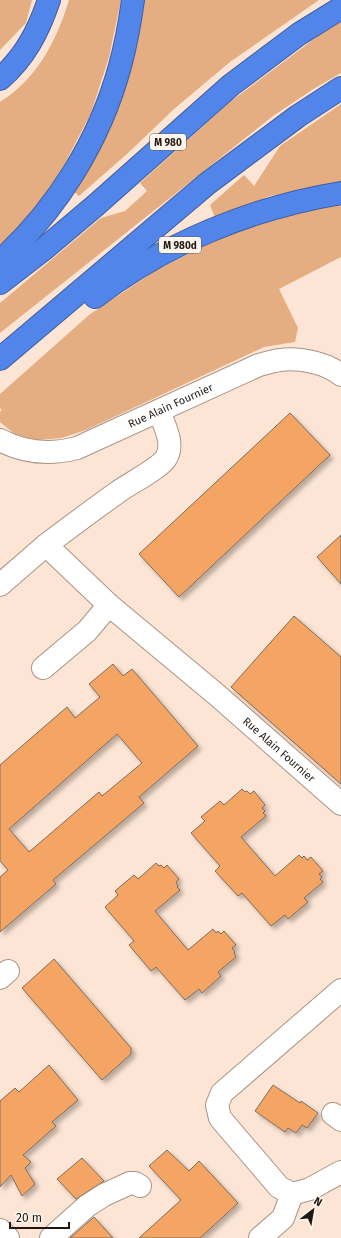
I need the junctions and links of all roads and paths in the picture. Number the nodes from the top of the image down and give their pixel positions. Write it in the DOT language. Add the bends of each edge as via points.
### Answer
graph roads {
  1 [pos="49,0"];
  2 [pos="133,0"];
  3 [pos="341,8"];
  4 [pos="0,79"];
  5 [pos="341,88"];
  6 [pos="341,193"];
  7 [pos="0,262"];
  8 [pos="0,283"];
  9 [pos="34,330"];
  10 [pos="0,359"];
  11 [pos="341,375"];
  12 [pos="159,411"];
  13 [pos="0,440"];
  14 [pos="46,545"];
  15 [pos="0,585"];
  16 [pos="109,605"];
  17 [pos="43,668"];
  18 [pos="341,804"];
  19 [pos="341,990"];
  20 [pos="341,1172"];
  21 [pos="140,1186"];
  22 [pos="292,1194"];
  23 [pos="0,1230"];
  24 [pos="8,1238"];
  25 [pos="51,1238"];
  26 [pos="260,1238"];
  1 -- 4 [label="highway" via="28,47 15,65"];
  2 -- 7 [label="highway" via="120,67 98,128 62,191 41,219"];
  3 -- 8 [label="highway, M 980" via="299,34 231,85 96,205"];
  5 -- 9 [label="highway" via="298,116 208,183"];
  6 -- 9 [label="highway, M 980d" via="281,206 206,232 120,278 54,328"];
  9 -- 10 [label="highway"];
  11 -- 12 [label="street, Rue Alain Fournier" via="321,364 281,359 259,365"];
  12 -- 13 [label="street, Rue Alain Fournier" via="77,448 64,451 28,450"];
  12 -- 14 [label="street" via="168,436 169,451 166,459"];
  14 -- 15 [label="street"];
  14 -- 16 [label="street, Rue Alain Fournier"];
  16 -- 17 [label="street" via="87,631"];
  16 -- 18 [label="street, Rue Alain Fournier" via="217,694"];
  19 -- 22 [label="street" via="222,1093 217,1105 220,1118 279,1187"];
  20 -- 22 [label="street" via="310,1189"];
  21 -- 25 [label="street" via="130,1183 104,1195 87,1206"];
  22 -- 26 [label="street" via="283,1218"];
  23 -- 24 [label="street"];
}
